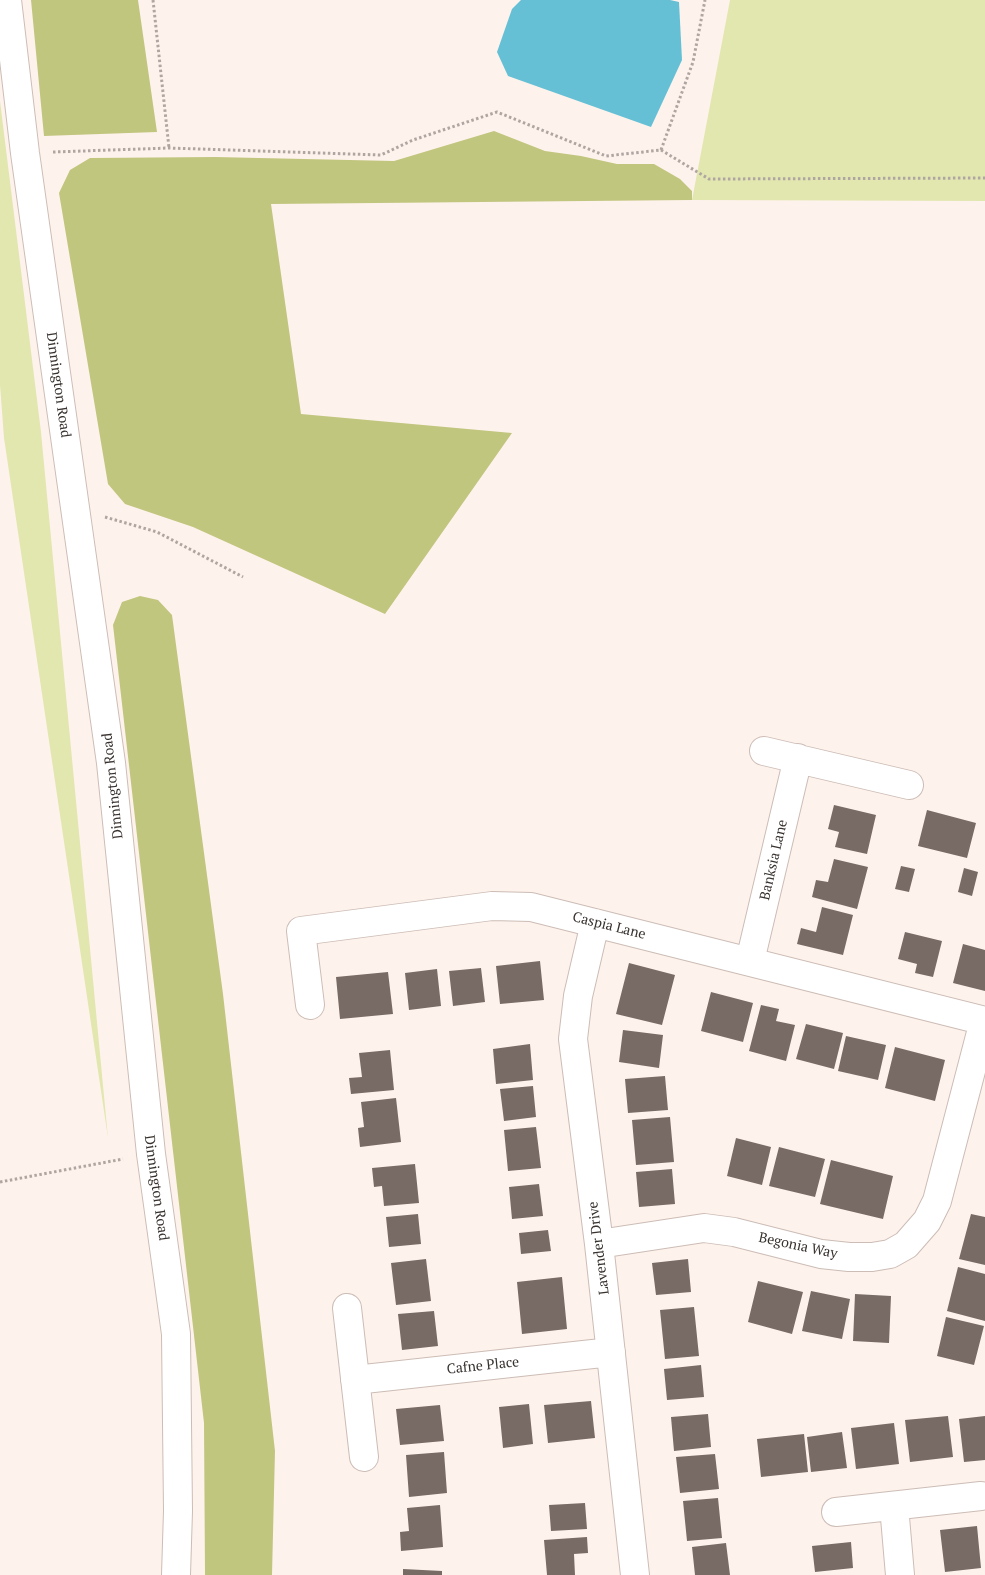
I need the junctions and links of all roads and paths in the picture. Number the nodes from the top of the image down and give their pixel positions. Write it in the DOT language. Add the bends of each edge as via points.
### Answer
graph roads {
  1 [pos="7,0"];
  2 [pos="153,0"];
  3 [pos="705,0"];
  4 [pos="169,148"];
  5 [pos="661,150"];
  6 [pos="25,153"];
  7 [pos="985,178"];
  8 [pos="76,509"];
  9 [pos="243,577"];
  10 [pos="764,751"];
  11 [pos="798,758"];
  12 [pos="909,785"];
  13 [pos="595,923"];
  14 [pos="750,961"];
  15 [pos="310,1005"];
  16 [pos="984,1021"];
  17 [pos="151,1154"];
  18 [pos="0,1182"];
  19 [pos="600,1244"];
  20 [pos="347,1308"];
  21 [pos="611,1352"];
  22 [pos="355,1380"];
  23 [pos="364,1457"];
  24 [pos="981,1496"];
  25 [pos="894,1506"];
  26 [pos="836,1512"];
  27 [pos="176,1575"];
  28 [pos="635,1575"];
  29 [pos="900,1575"];
  1 -- 6 [label="street, Dinnington Road"];
  2 -- 4 [label="path"];
  3 -- 5 [label="path" via="693,62"];
  4 -- 5 [label="path" via="381,155 413,140 497,112 606,156"];
  4 -- 6 [label="path"];
  5 -- 7 [label="path" via="709,179"];
  6 -- 8 [label="street, Dinnington Road"];
  8 -- 9 [label="path" via="157,532"];
  8 -- 17 [label="street, Dinnington Road" via="111,763"];
  10 -- 11 [label="street"];
  11 -- 12 [label="street"];
  11 -- 14 [label="street, Banksia Lane"];
  13 -- 14 [label="street, Caspia Lane"];
  13 -- 15 [label="street, Caspia Lane" via="531,907 492,906 301,931"];
  13 -- 19 [label="street, Lavender Drive" via="578,996 573,1039"];
  14 -- 16 [label="street, Caspia Lane"];
  16 -- 19 [label="street, Begonia Way" via="937,1201 927,1221 906,1245 890,1254 872,1258 849,1257 821,1254 734,1232 704,1228"];
  17 -- 18 [label="path"];
  17 -- 27 [label="street, Dinnington Road" via="176,1334"];
  19 -- 21 [label="street, Lavender Drive"];
  20 -- 22 [label="street"];
  21 -- 22 [label="street, Cafne Place"];
  21 -- 28 [label="street, Lavender Drive"];
  22 -- 23 [label="street"];
  24 -- 25 [label="street"];
  25 -- 26 [label="street"];
  25 -- 29 [label="street"];
}
